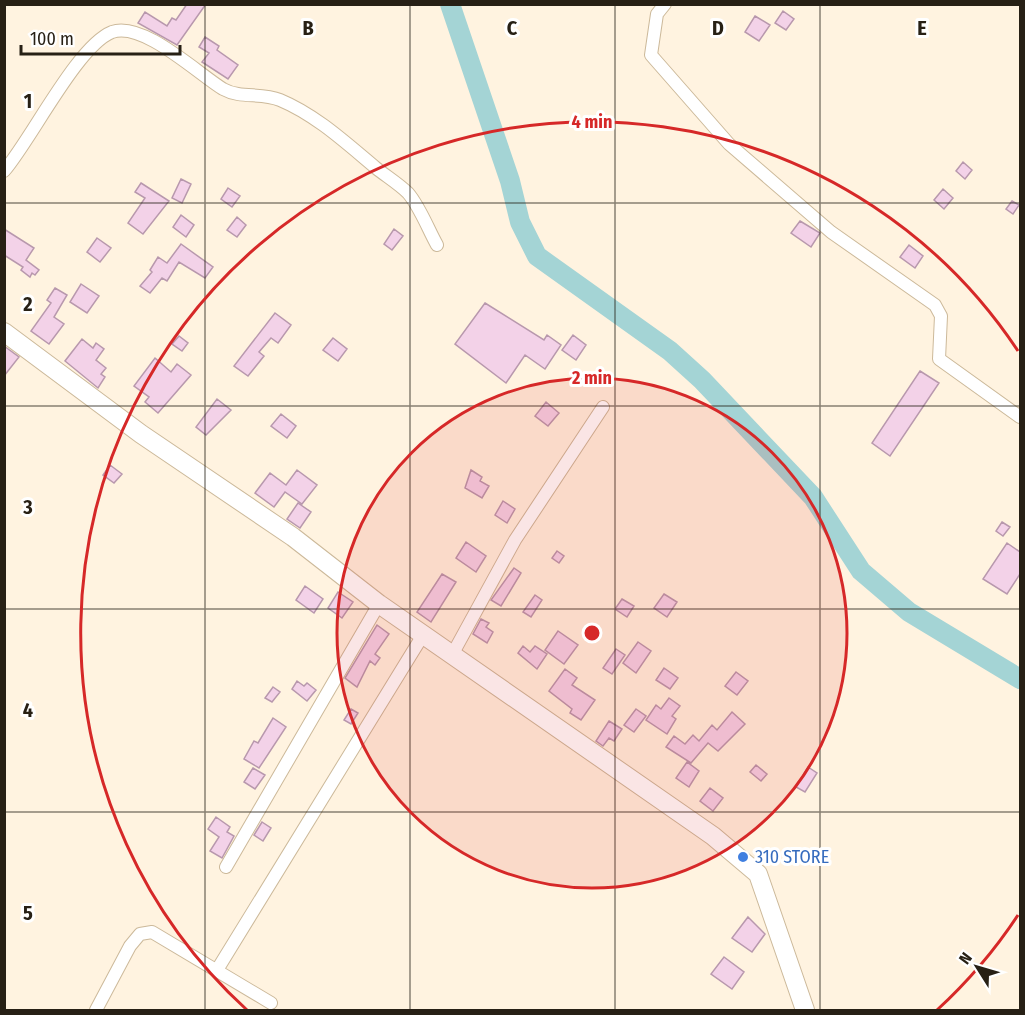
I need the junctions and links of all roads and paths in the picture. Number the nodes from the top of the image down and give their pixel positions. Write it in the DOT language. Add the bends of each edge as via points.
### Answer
graph roads {
  1 [pos="665,4"];
  2 [pos="4,171"];
  3 [pos="436,245"];
  4 [pos="4,332"];
  5 [pos="603,407"];
  6 [pos="1020,417"];
  7 [pos="379,604"];
  8 [pos="423,635"];
  9 [pos="452,655"];
  10 [pos="226,867"];
  11 [pos="217,970"];
  12 [pos="271,1003"];
  13 [pos="96,1011"];
  14 [pos="805,1011"];
  1 -- 6 [label="street" via="657,14 651,55 729,144 831,232 934,305 941,316 939,358"];
  2 -- 3 [label="street" via="53,97 93,46 113,32 135,33 154,41 225,90 241,96 280,100 322,124 408,194"];
  4 -- 7 [label="street" via="141,434 293,537"];
  5 -- 9 [label="street" via="515,540"];
  7 -- 8 [label="street"];
  7 -- 10 [label="street"];
  8 -- 9 [label="street"];
  8 -- 11 [label="street"];
  9 -- 14 [label="street" via="713,836 758,874"];
  11 -- 12 [label="street"];
  11 -- 13 [label="street" via="152,932 140,934"];
}
